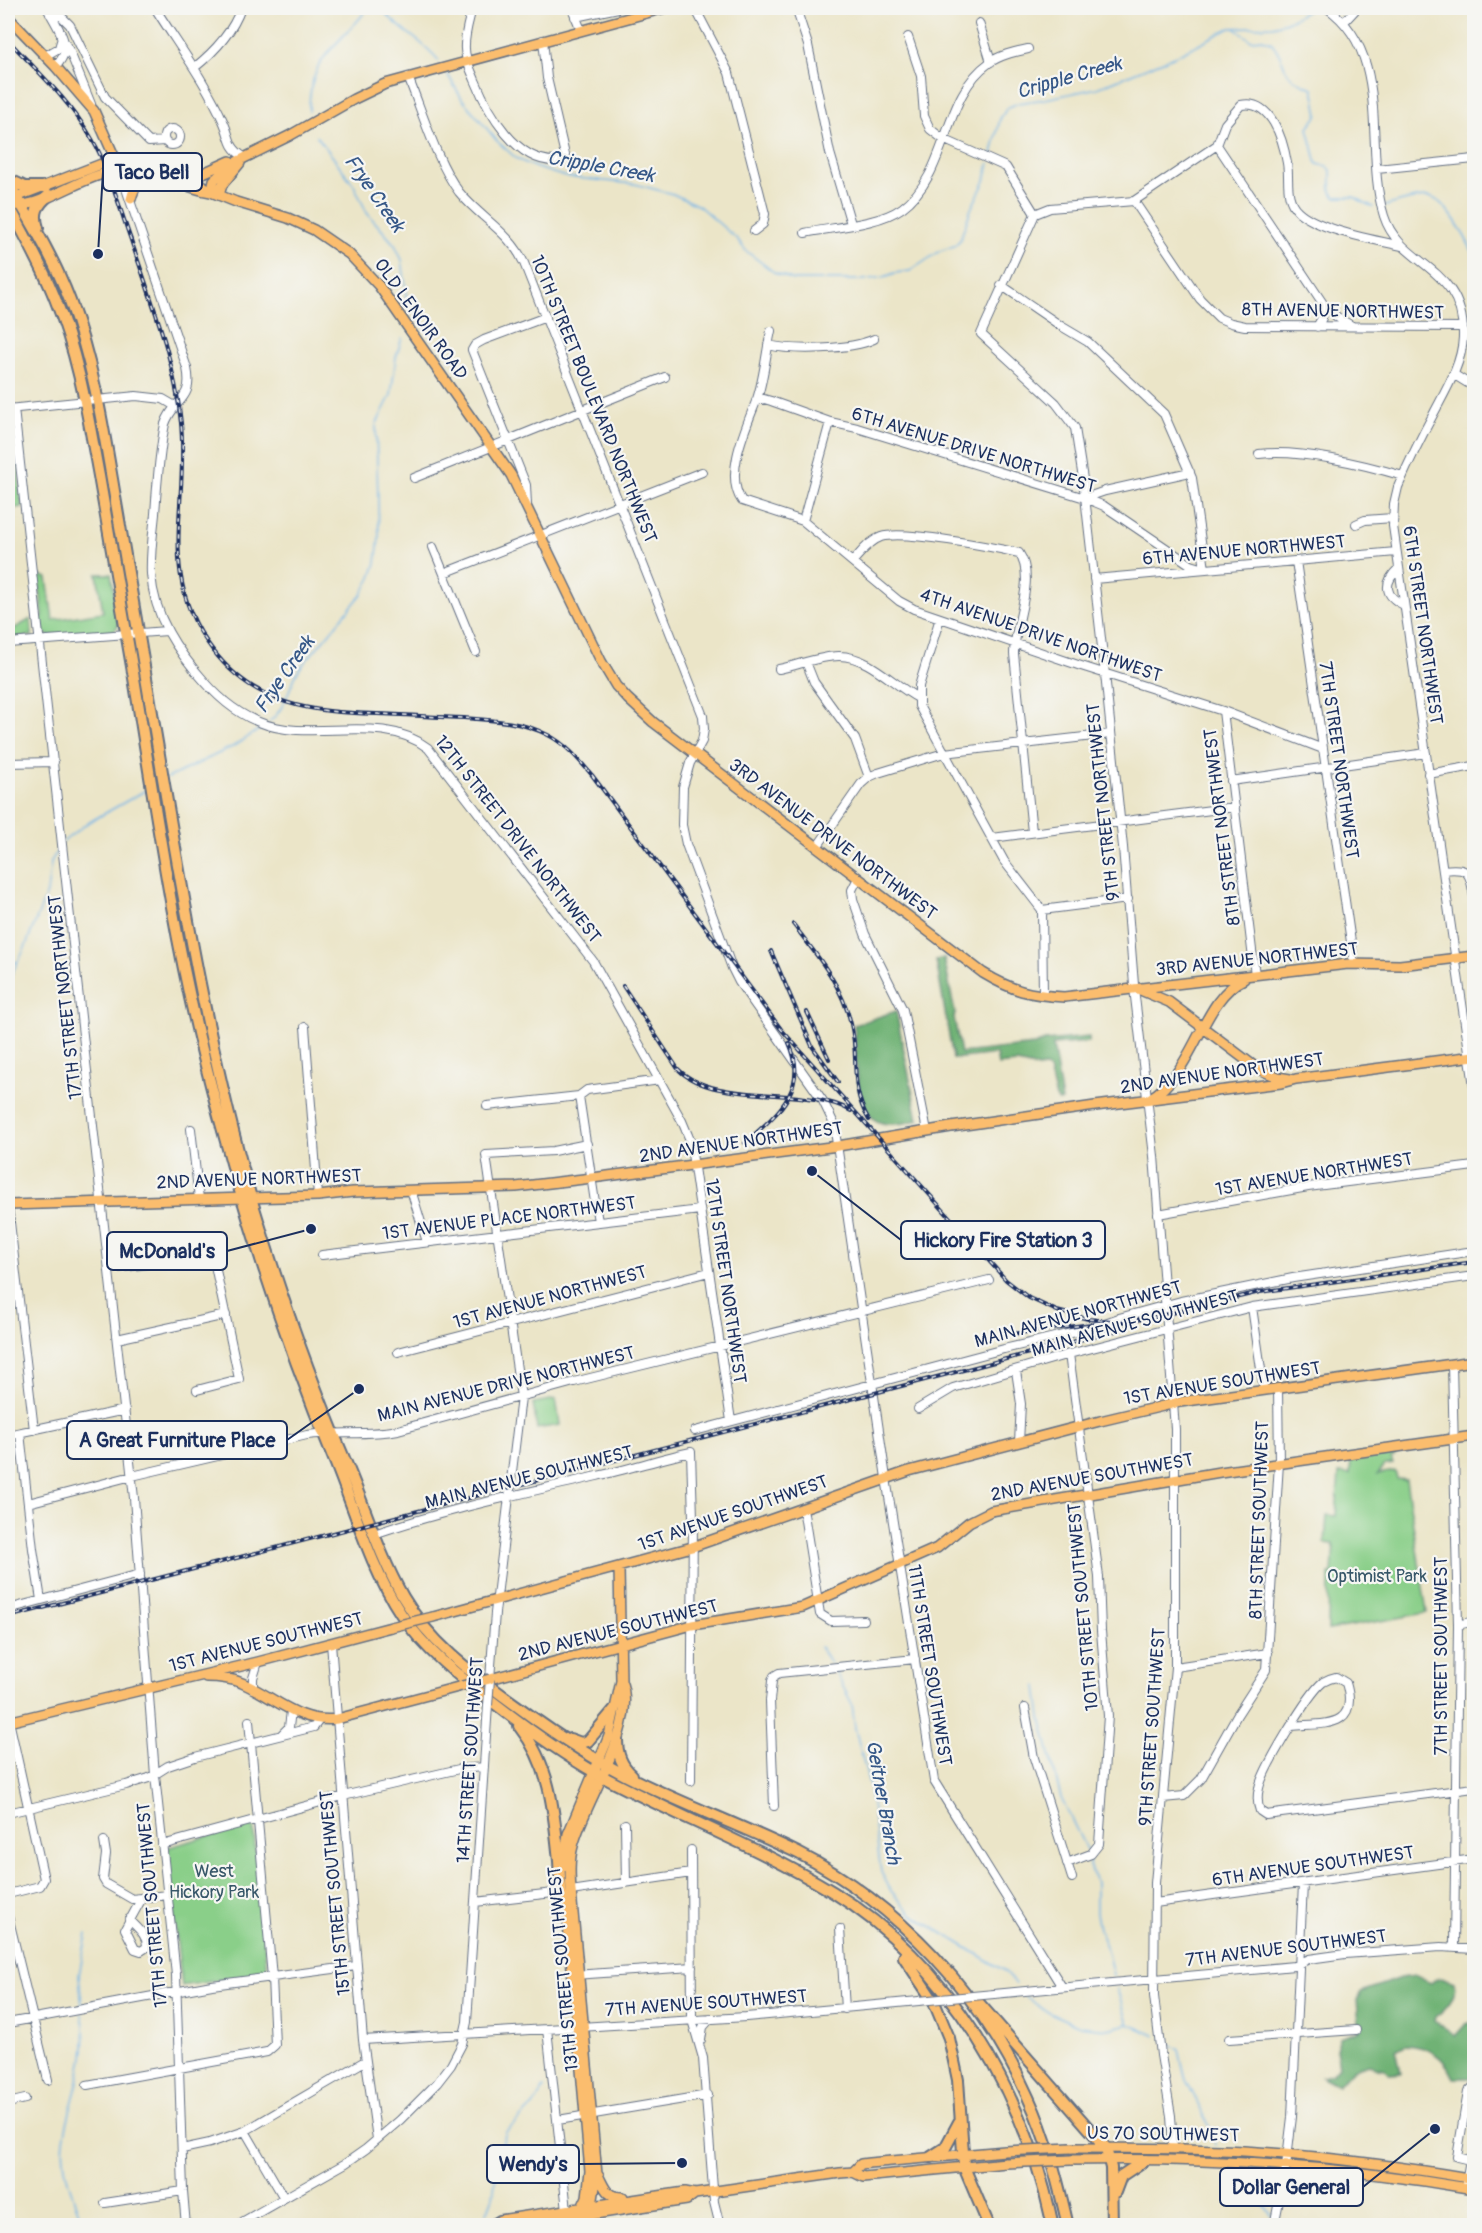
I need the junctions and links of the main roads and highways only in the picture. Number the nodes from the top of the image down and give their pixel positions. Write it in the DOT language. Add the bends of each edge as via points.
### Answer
graph roads {
  1 [pos="665,8"];
  2 [pos="8,17"];
  3 [pos="244,157"];
  4 [pos="117,161"];
  5 [pos="120,171"];
  6 [pos="158,174"];
  7 [pos="192,178"];
  8 [pos="8,180"];
  9 [pos="62,185"];
  10 [pos="48,191"];
  11 [pos="215,193"];
  12 [pos="130,200"];
  13 [pos="12,203"];
  14 [pos="43,243"];
  15 [pos="541,535"];
  16 [pos="1474,956"];
  17 [pos="1255,975"];
  18 [pos="1136,988"];
  19 [pos="1043,996"];
  20 [pos="1203,1028"];
  21 [pos="1472,1057"];
  22 [pos="1296,1079"];
  23 [pos="1148,1100"];
  24 [pos="246,1197"];
  25 [pos="8,1205"];
  26 [pos="1474,1361"];
  27 [pos="328,1433"];
  28 [pos="1474,1436"];
  29 [pos="619,1568"];
  30 [pos="620,1645"];
  31 [pos="183,1680"];
  32 [pos="621,1681"];
  33 [pos="614,1710"];
  34 [pos="509,1714"];
  35 [pos="8,1720"];
  36 [pos="549,1730"];
  37 [pos="617,1739"];
  38 [pos="600,1768"];
  39 [pos="641,1783"];
  40 [pos="820,1885"];
  41 [pos="566,1892"];
  42 [pos="565,1907"];
  43 [pos="938,1960"];
  44 [pos="575,1975"];
  45 [pos="589,2115"];
  46 [pos="960,2121"];
  47 [pos="1106,2148"];
  48 [pos="963,2154"];
  49 [pos="931,2157"];
  50 [pos="1110,2159"];
  51 [pos="1145,2160"];
  52 [pos="964,2167"];
  53 [pos="853,2172"];
  54 [pos="597,2174"];
  55 [pos="1470,2183"];
  56 [pos="694,2194"];
  57 [pos="663,2195"];
  58 [pos="582,2216"];
  59 [pos="554,2220"];
  60 [pos="1113,2221"];
  61 [pos="493,2225"];
  62 [pos="517,2226"];
  63 [pos="563,2226"];
  64 [pos="989,2226"];
  65 [pos="1053,2226"];
  66 [pos="1068,2226"];
  1 -- 3 [label="main road" via="408,77 370,91"];
  2 -- 4 [label="main road" via="94,111"];
  3 -- 7 [label="main road"];
  3 -- 11 [label="main road"];
  4 -- 5 [label="main road, 12TH STREET DRIVE NORTHWEST"];
  4 -- 7 [label="main road, OLD LENOIR ROAD" via="157,164"];
  4 -- 9 [label="main road, OLD LENOIR ROAD" via="85,169"];
  5 -- 6 [label="main road, OLD LENOIR ROAD"];
  5 -- 9 [label="main road, OLD LENOIR ROAD"];
  6 -- 11 [label="main road, OLD LENOIR ROAD" via="196,190"];
  6 -- 12 [label="main road" via="141,179"];
  7 -- 11 [label="main road, OLD LENOIR ROAD"];
  8 -- 10 [label="highway"];
  8 -- 13 [label="highway"];
  9 -- 10 [label="main road"];
  10 -- 13 [label="main road"];
  10 -- 14 [label="highway" via="35,215"];
  11 -- 15 [label="main road, OLD LENOIR ROAD" via="302,224 359,263 492,446"];
  13 -- 14 [label="highway"];
  13 -- 24 [label="highway" via="56,300 86,401 177,929 204,1058"];
  14 -- 24 [label="highway" via="68,297 98,400 198,974"];
  15 -- 19 [label="main road, 3RD AVENUE DRIVE NORTHWEST" via="591,642 616,686 641,712 983,973 1014,990"];
  16 -- 17 [label="main road, 3RD AVENUE NORTHWEST" via="1400,965 1354,963"];
  17 -- 18 [label="main road, 3RD AVENUE NORTHWEST"];
  17 -- 20 [label="main road" via="1227,990"];
  18 -- 19 [label="main road, 3RD AVENUE NORTHWEST"];
  18 -- 20 [label="main road" via="1169,1002"];
  20 -- 22 [label="main road" via="1258,1070"];
  20 -- 23 [label="main road" via="1175,1078"];
  21 -- 22 [label="main road, 2ND AVENUE NORTHWEST"];
  22 -- 23 [label="main road, 2ND AVENUE NORTHWEST"];
  23 -- 24 [label="main road, 2ND AVENUE NORTHWEST" via="592,1178 490,1188"];
  24 -- 25 [label="main road, 2ND AVENUE NORTHWEST"];
  24 -- 27 [label="highway"];
  26 -- 29 [label="main road, 1ST AVENUE SOUTHWEST" via="1174,1404 1078,1427 886,1478 692,1547"];
  27 -- 34 [label="highway" via="370,1552 402,1615 436,1657"];
  27 -- 36 [label="highway" via="398,1588 428,1633 460,1664"];
  28 -- 30 [label="main road, 2ND AVENUE SOUTHWEST" via="991,1510 937,1548 816,1603 789,1611 692,1625"];
  29 -- 30 [label="main road, 13TH STREET SOUTHWEST"];
  29 -- 31 [label="main road, 1ST AVENUE SOUTHWEST, bridge"];
  30 -- 31 [label="main road, 2ND AVENUE SOUTHWEST, bridge" via="337,1719 300,1715 225,1678"];
  30 -- 32 [label="main road, 13TH STREET SOUTHWEST"];
  31 -- 35 [label="main road, 1ST AVENUE SOUTHWEST"];
  32 -- 33 [label="main road, 13TH STREET SOUTHWEST"];
  32 -- 37 [label="main road, 13TH STREET SOUTHWEST" via="624,1697"];
  33 -- 36 [label="highway" via="593,1736 581,1743"];
  33 -- 38 [label="main road, 13TH STREET SOUTHWEST"];
  34 -- 38 [label="highway" via="550,1744"];
  34 -- 41 [label="highway" via="530,1740 544,1770"];
  36 -- 38 [label="highway"];
  37 -- 38 [label="main road, 13TH STREET SOUTHWEST"];
  37 -- 39 [label="highway" via="621,1762"];
  38 -- 39 [label="highway"];
  38 -- 40 [label="highway"];
  38 -- 41 [label="main road, 13TH STREET SOUTHWEST" via="573,1846"];
  38 -- 42 [label="main road, 13TH STREET SOUTHWEST" via="571,1824 564,1848"];
  39 -- 43 [label="highway" via="792,1850 840,1877 897,1920"];
  40 -- 46 [label="highway" via="890,1942 934,2002 955,2064"];
  40 -- 65 [label="highway" via="896,1941 962,2016 1019,2114 1039,2168"];
  41 -- 42 [label="highway"];
  41 -- 44 [label="main road, 13TH STREET SOUTHWEST"];
  42 -- 44 [label="main road, 13TH STREET SOUTHWEST"];
  43 -- 47 [label="highway"];
  43 -- 66 [label="highway" via="990,2029 1020,2080 1043,2136"];
  44 -- 45 [label="main road, 13TH STREET SOUTHWEST"];
  45 -- 54 [label="main road, 13TH STREET SOUTHWEST"];
  45 -- 58 [label="main road, 13TH STREET SOUTHWEST" via="590,2178"];
  46 -- 48 [label="highway"];
  46 -- 49 [label="highway" via="945,2148"];
  47 -- 48 [label="main road, US 70 SOUTHWEST, bridge"];
  47 -- 50 [label="highway"];
  47 -- 55 [label="main road, US 70 SOUTHWEST" via="1288,2155"];
  48 -- 49 [label="main road, US 70 SOUTHWEST"];
  48 -- 52 [label="highway"];
  49 -- 53 [label="main road, US 70 SOUTHWEST" via="861,2164"];
  50 -- 51 [label="main road, US 70 SOUTHWEST"];
  50 -- 52 [label="main road, US 70 SOUTHWEST, bridge"];
  50 -- 60 [label="highway"];
  51 -- 55 [label="main road, US 70 SOUTHWEST" via="1286,2166"];
  51 -- 60 [label="highway" via="1119,2180"];
  52 -- 53 [label="main road, US 70 SOUTHWEST" via="863,2177"];
  52 -- 64 [label="highway"];
  53 -- 56 [label="main road, US 70 SOUTHWEST"];
  54 -- 57 [label="main road" via="603,2188 615,2197"];
  54 -- 58 [label="main road, 13TH STREET SOUTHWEST" via="595,2193"];
  56 -- 57 [label="main road, US 70 SOUTHWEST"];
  56 -- 58 [label="main road, US 70 SOUTHWEST" via="687,2199"];
  57 -- 58 [label="main road, US 70 SOUTHWEST"];
  58 -- 59 [label="main road, US 70 SOUTHWEST"];
  58 -- 61 [label="main road, US 70 SOUTHWEST" via="567,2210 500,2220"];
  59 -- 62 [label="main road, US 70 SOUTHWEST"];
  59 -- 63 [label="main road"];
}
